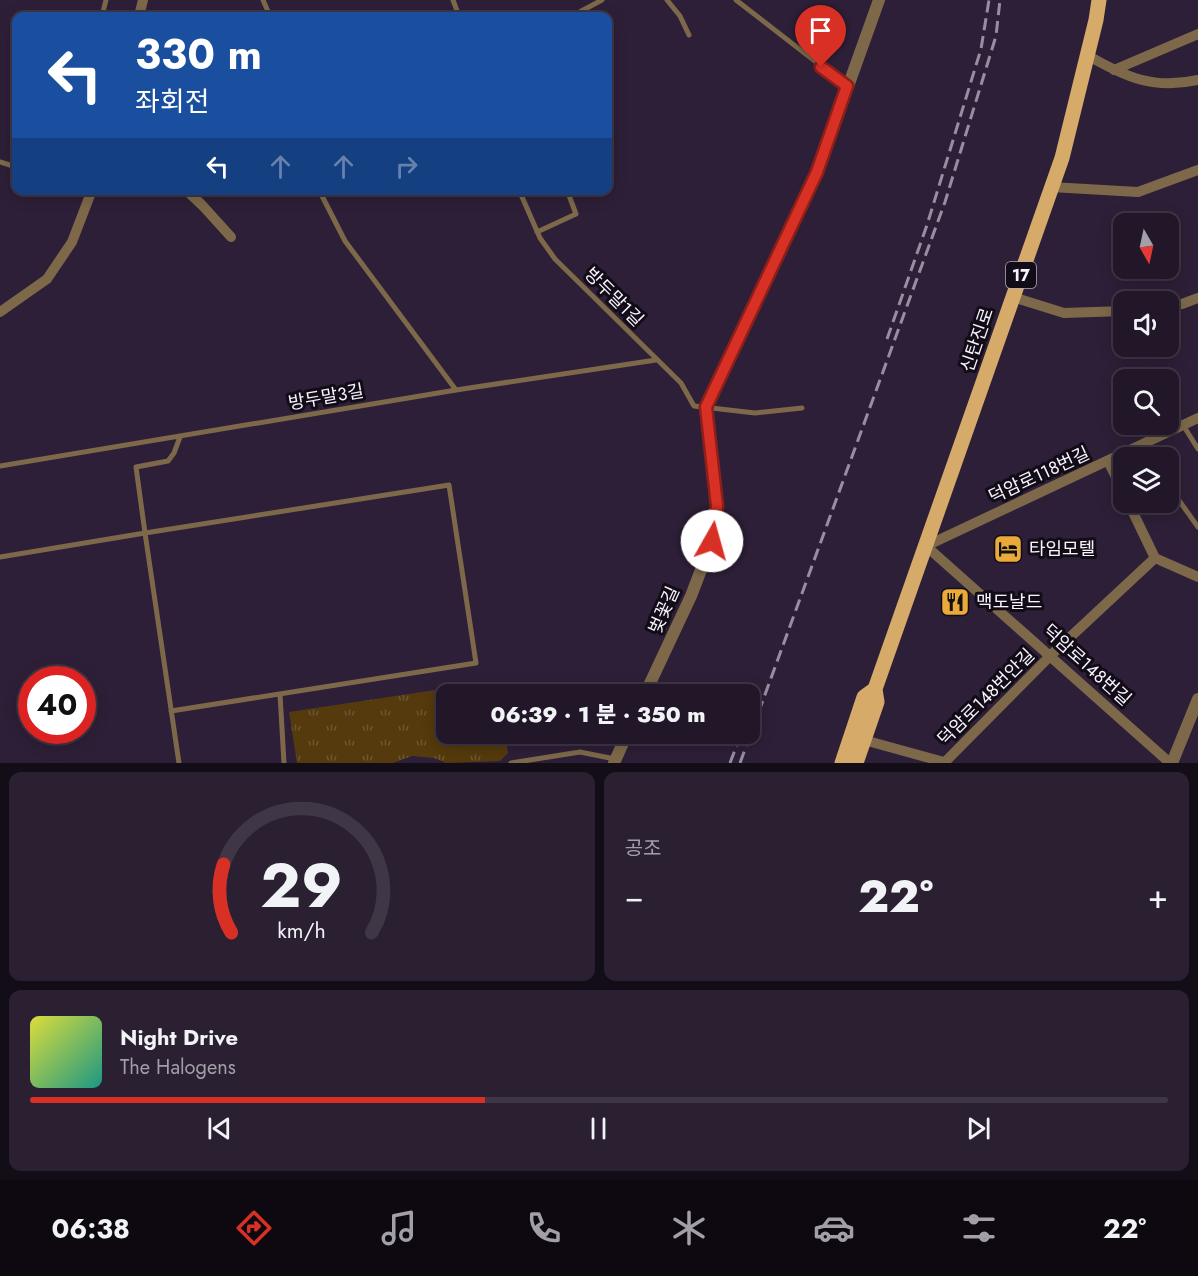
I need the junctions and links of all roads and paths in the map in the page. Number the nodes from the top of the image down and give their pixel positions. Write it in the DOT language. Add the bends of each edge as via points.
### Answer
graph roads {
  1 [pos="602,0"];
  2 [pos="667,0"];
  3 [pos="736,0"];
  4 [pos="879,0"];
  5 [pos="1099,0"];
  6 [pos="580,12"];
  7 [pos="1198,34"];
  8 [pos="689,35"];
  9 [pos="1088,55"];
  10 [pos="1114,70"];
  11 [pos="1198,80"];
  12 [pos="847,86"];
  13 [pos="1198,170"];
  14 [pos="1052,187"];
  15 [pos="90,195"];
  16 [pos="191,195"];
  17 [pos="322,195"];
  18 [pos="521,195"];
  19 [pos="569,195"];
  20 [pos="537,232"];
  21 [pos="231,237"];
  22 [pos="1013,297"];
  23 [pos="1198,298"];
  24 [pos="1179,304"];
  25 [pos="1113,311"];
  26 [pos="0,312"];
  27 [pos="656,360"];
  28 [pos="456,390"];
  29 [pos="706,407"];
  30 [pos="802,408"];
  31 [pos="1198,418"];
  32 [pos="1183,425"];
  33 [pos="180,437"];
  34 [pos="1141,445"];
  35 [pos="1198,449"];
  36 [pos="1108,461"];
  37 [pos="0,466"];
  38 [pos="1113,471"];
  39 [pos="1179,500"];
  40 [pos="1133,513"];
  41 [pos="1198,527"];
  42 [pos="145,533"];
  43 [pos="926,546"];
  44 [pos="0,557"];
  45 [pos="1155,558"];
  46 [pos="1196,573"];
  47 [pos="1051,655"];
  48 [pos="650,684"];
  49 [pos="875,689"];
  50 [pos="280,694"];
  51 [pos="1198,699"];
  52 [pos="171,711"];
  53 [pos="864,740"];
  54 [pos="623,744"];
  55 [pos="615,761"];
  56 [pos="179,763"];
  57 [pos="284,763"];
  58 [pos="511,763"];
  59 [pos="842,763"];
  60 [pos="856,763"];
  61 [pos="944,763"];
  62 [pos="1171,763"];
  1 -- 6 [label="lane"];
  2 -- 8 [label="lane"];
  3 -- 12 [label="lane"];
  4 -- 12 [label="street"];
  5 -- 9 [label="main road, 신탄진로 / 17"];
  7 -- 10 [label="street"];
  9 -- 10 [label="street"];
  9 -- 14 [label="main road, 신탄진로 / 17"];
  10 -- 11 [label="street" via="1157,84"];
  12 -- 29 [label="street" via="817,172"];
  13 -- 14 [label="street" via="1138,192"];
  14 -- 22 [label="main road, 신탄진로 / 17"];
  15 -- 26 [label="street" via="72,242 47,279"];
  16 -- 21 [label="street"];
  17 -- 28 [label="lane" via="345,241"];
  18 -- 20 [label="lane, 방두말1길"];
  19 -- 20 [label="lane" via="576,214"];
  20 -- 27 [label="lane, 방두말1길" via="555,259"];
  22 -- 25 [label="street" via="1064,313"];
  22 -- 43 [label="main road, 신탄진로 / 17"];
  23 -- 24 [label="street"];
  27 -- 28 [label="lane, 방두말3길"];
  27 -- 29 [label="lane, 방두말1길" via="681,383 694,406"];
  28 -- 33 [label="lane, 방두말3길"];
  29 -- 30 [label="lane" via="755,412"];
  29 -- 48 [label="street, 벚꽃길" via="717,506 712,541"];
  31 -- 32 [label="street, 덕암로118번길"];
  32 -- 34 [label="street, 덕암로118번길"];
  32 -- 35 [label="lane"];
  33 -- 37 [label="lane, 방두말3길"];
  33 -- 42 [label="lane" via="168,461 136,467"];
  34 -- 36 [label="street, 덕암로118번길"];
  36 -- 38 [label="street"];
  36 -- 43 [label="street, 덕암로118번길"];
  39 -- 41 [label="lane"];
  40 -- 45 [label="street"];
  42 -- 44 [label="lane"];
  42 -- 50 [label="lane" via="448,485 477,663"];
  42 -- 52 [label="lane"];
  43 -- 47 [label="street, 덕암로148번길"];
  43 -- 49 [label="main road, 신탄진로 / 17"];
  45 -- 46 [label="street"];
  45 -- 47 [label="street, 덕암로148번안길"];
  47 -- 61 [label="street, 덕암로148번안길"];
  47 -- 62 [label="street, 덕암로148번길"];
  49 -- 53 [label="main road, 신탄진로 / 17" via="877,702"];
  49 -- 59 [label="main road, 신탄진로 / 17" via="864,696"];
  50 -- 52 [label="lane"];
  50 -- 57 [label="lane"];
  51 -- 62 [label="street"];
  52 -- 56 [label="lane"];
  53 -- 60 [label="main road, 신탄진로 / 17"];
  53 -- 61 [label="street"];
  54 -- 55 [label="street"];
  55 -- 58 [label="lane" via="580,752"];
}
